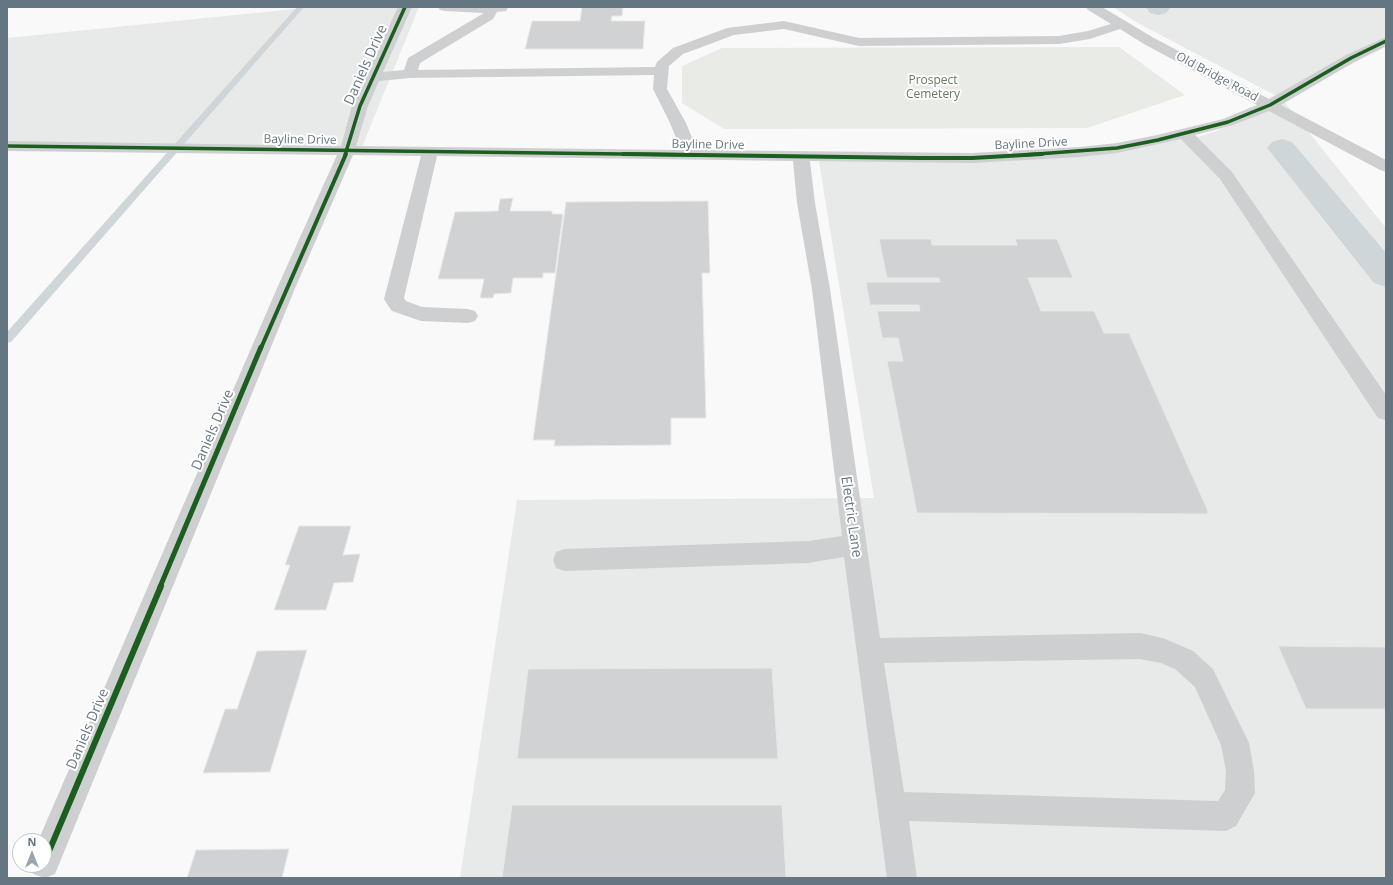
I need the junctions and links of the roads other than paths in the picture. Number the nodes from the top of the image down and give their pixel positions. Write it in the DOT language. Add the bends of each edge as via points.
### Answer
graph roads {
  1 [pos="405,7"];
  2 [pos="418,7"];
  3 [pos="445,7"];
  4 [pos="1093,7"];
  5 [pos="500,8"];
  6 [pos="1120,25"];
  7 [pos="1386,41"];
  8 [pos="412,67"];
  9 [pos="662,71"];
  10 [pos="373,78"];
  11 [pos="1270,104"];
  12 [pos="1185,134"];
  13 [pos="7,146"];
  14 [pos="347,151"];
  15 [pos="430,152"];
  16 [pos="691,155"];
  17 [pos="801,156"];
  18 [pos="1386,167"];
  19 [pos="468,316"];
  20 [pos="1386,412"];
  21 [pos="855,544"];
  22 [pos="565,560"];
  23 [pos="870,651"];
  24 [pos="892,806"];
  25 [pos="52,845"];
  26 [pos="902,878"];
  1 -- 10 [label="street, Daniels Drive"];
  2 -- 8 [label="street" via="406,41"];
  3 -- 5 [label="street"];
  4 -- 6 [label="street, Old Bridge Road"];
  5 -- 8 [label="street"];
  6 -- 9 [label="street" via="1090,35 1059,40 949,42 859,42 784,25 732,31 678,50 662,66"];
  6 -- 11 [label="street, Old Bridge Road"];
  7 -- 11 [label="street, Bayline Drive"];
  8 -- 9 [label="street"];
  8 -- 10 [label="street"];
  9 -- 16 [label="street" via="660,89"];
  10 -- 14 [label="street, Daniels Drive" via="360,106"];
  11 -- 12 [label="street, Bayline Drive" via="1228,122"];
  11 -- 18 [label="street, Old Bridge Road"];
  12 -- 17 [label="street, Bayline Drive" via="1117,148 1065,153 972,158"];
  12 -- 20 [label="street" via="1226,176"];
  13 -- 14 [label="street, Bayline Drive"];
  14 -- 15 [label="street, Bayline Drive"];
  14 -- 25 [label="street, Daniels Drive" via="287,286"];
  15 -- 16 [label="street, Bayline Drive"];
  15 -- 19 [label="street" via="394,299 399,306 421,314"];
  16 -- 17 [label="street, Bayline Drive"];
  17 -- 21 [label="street, Electric Lane"];
  21 -- 22 [label="street" via="808,552"];
  21 -- 23 [label="street, Electric Lane"];
  23 -- 24 [label="street, Electric Lane"];
  23 -- 24 [label="street" via="1140,646 1163,651 1184,660 1204,678 1235,743 1240,771 1240,793 1226,816"];
  24 -- 26 [label="street, Electric Lane"];
}
